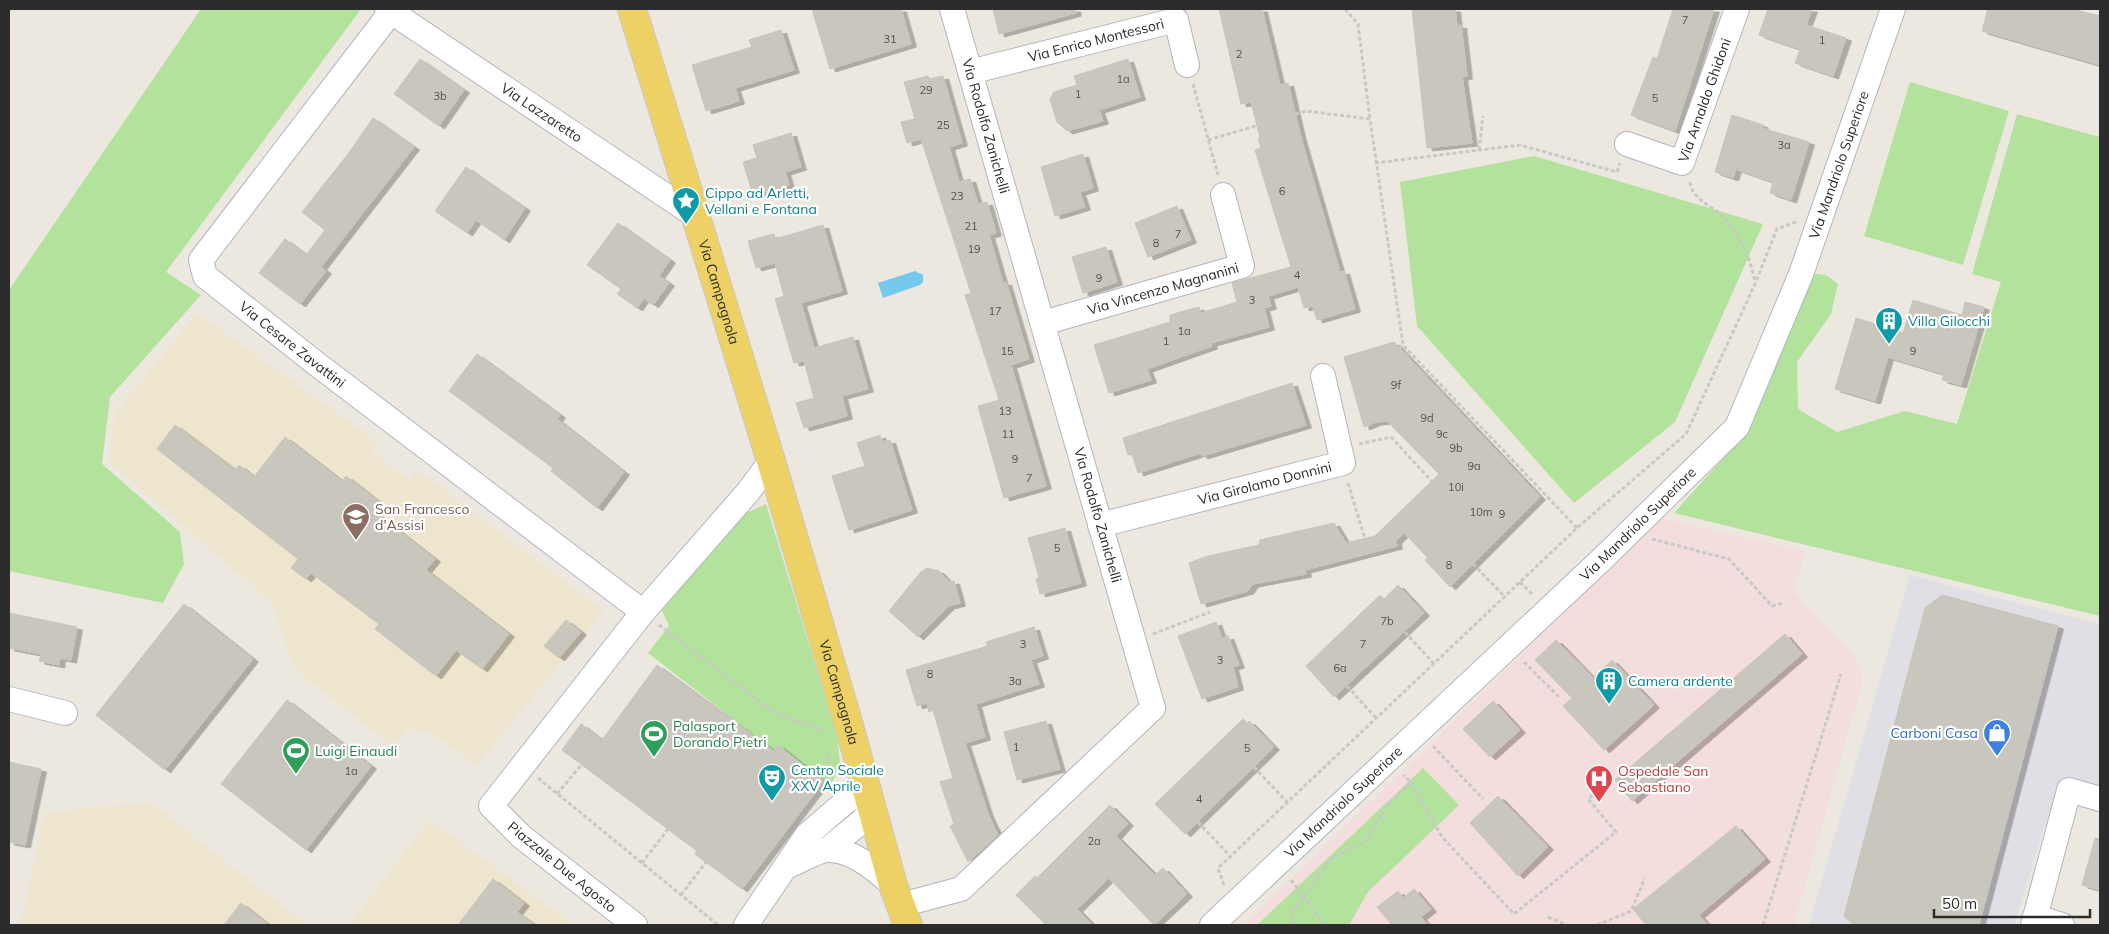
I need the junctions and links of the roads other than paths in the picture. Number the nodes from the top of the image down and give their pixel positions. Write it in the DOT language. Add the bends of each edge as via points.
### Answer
graph roads {
  1 [pos="632,9"];
  2 [pos="952,9"];
  3 [pos="1737,9"];
  4 [pos="1893,9"];
  5 [pos="389,10"];
  6 [pos="1187,65"];
  7 [pos="970,72"];
  8 [pos="1627,144"];
  9 [pos="1223,195"];
  10 [pos="696,216"];
  11 [pos="1042,323"];
  12 [pos="1323,376"];
  13 [pos="771,461"];
  14 [pos="779,487"];
  15 [pos="748,492"];
  16 [pos="1100,525"];
  17 [pos="643,612"];
  18 [pos="9,698"];
  19 [pos="65,713"];
  20 [pos="2100,799"];
  21 [pos="870,801"];
  22 [pos="827,850"];
  23 [pos="788,866"];
  24 [pos="901,905"];
  25 [pos="2034,921"];
  26 [pos="634,925"];
  27 [pos="746,925"];
  28 [pos="1212,925"];
  29 [pos="2062,925"];
  1 -- 10 [label="main road, Via Campagnola"];
  2 -- 7 [label="street, Via Rodolfo Zanichelli"];
  3 -- 8 [label="street, Via Arnaldo Ghidoni" via="1682,164"];
  4 -- 28 [label="street, Via Mandriolo Superiore" via="1800,274 1737,427"];
  5 -- 10 [label="street, Via Lazzaretto"];
  5 -- 17 [label="street, Via Cesare Zavattini" via="201,260 205,276"];
  6 -- 7 [label="street, Via Enrico Montessori" via="1176,20"];
  7 -- 11 [label="street, Via Rodolfo Zanichelli"];
  9 -- 11 [label="street, Via Vincenzo Magnanini" via="1242,266"];
  10 -- 13 [label="main road, Via Campagnola"];
  11 -- 16 [label="street, Via Rodolfo Zanichelli"];
  12 -- 16 [label="street, Via Girolamo Donnini" via="1341,456"];
  13 -- 14 [label="main road, Via Campagnola"];
  13 -- 15 [label="street"];
  14 -- 15 [label="street"];
  14 -- 21 [label="main road, Via Campagnola"];
  15 -- 17 [label="street"];
  16 -- 24 [label="street, Via Rodolfo Zanichelli" via="1153,708 961,889"];
  17 -- 26 [label="street, Piazzale Due Agosto" via="492,806 522,837"];
  18 -- 19 [label="street"];
  20 -- 25 [label="street" via="2069,790"];
  21 -- 22 [label="street"];
  21 -- 23 [label="street" via="845,802 807,835"];
  21 -- 24 [label="main road, Via Campagnola"];
  22 -- 23 [label="street"];
  22 -- 24 [label="street" via="866,863"];
  23 -- 27 [label="street"];
  25 -- 29 [label="street"];
}
